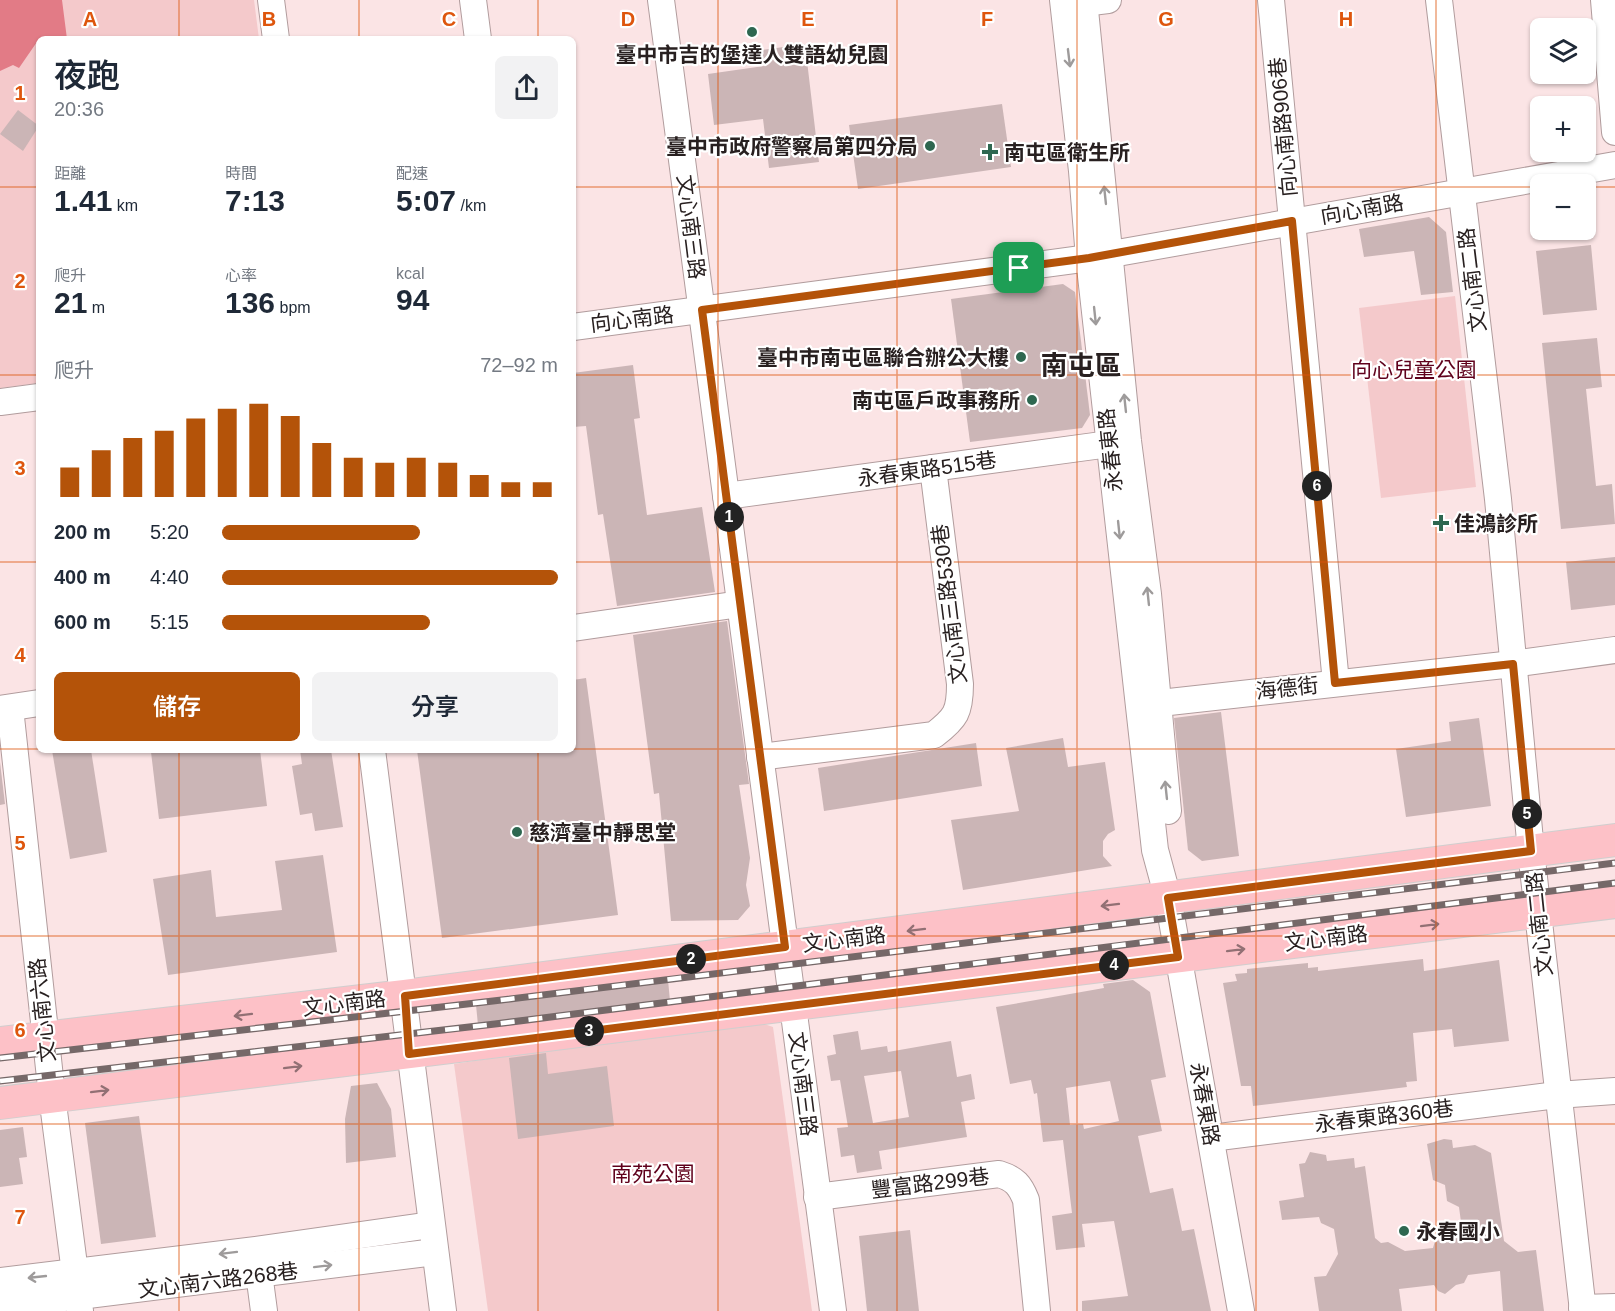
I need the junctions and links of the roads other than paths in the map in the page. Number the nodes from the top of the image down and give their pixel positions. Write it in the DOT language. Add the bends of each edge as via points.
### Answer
graph roads {
  1 [pos="271,0"];
  2 [pos="473,0"];
  3 [pos="661,0"];
  4 [pos="1271,0"];
  5 [pos="1439,0"];
  6 [pos="1604,0"];
  7 [pos="1081,2"];
  8 [pos="276,36"];
  9 [pos="478,36"];
  10 [pos="1615,132"];
  11 [pos="1615,165"];
  12 [pos="1462,192"];
  13 [pos="1292,221"];
  14 [pos="1100,256"];
  15 [pos="702,310"];
  16 [pos="576,327"];
  17 [pos="36,397"];
  18 [pos="0,402"];
  19 [pos="1119,443"];
  20 [pos="933,468"];
  21 [pos="726,496"];
  22 [pos="740,604"];
  23 [pos="576,628"];
  24 [pos="1615,650"];
  25 [pos="1513,664"];
  26 [pos="1335,683"];
  27 [pos="36,704"];
  28 [pos="1148,704"];
  29 [pos="5,708"];
  30 [pos="372,753"];
  31 [pos="760,757"];
  32 [pos="1615,840"];
  33 [pos="1531,851"];
  34 [pos="1168,898"];
  35 [pos="1615,902"];
  36 [pos="1537,912"];
  37 [pos="785,947"];
  38 [pos="1178,957"];
  39 [pos="405,996"];
  40 [pos="793,1006"];
  41 [pos="45,1037"];
  42 [pos="0,1043"];
  43 [pos="409,1054"];
  44 [pos="1615,1091"];
  45 [pos="1557,1095"];
  46 [pos="52,1096"];
  47 [pos="0,1103"];
  48 [pos="1211,1138"];
  49 [pos="817,1197"];
  50 [pos="431,1225"];
  51 [pos="435,1252"];
  52 [pos="258,1262"];
  53 [pos="0,1281"];
  54 [pos="77,1294"];
  55 [pos="0,1306"];
  56 [pos="1615,1307"];
  57 [pos="1582,1310"];
  58 [pos="264,1311"];
  59 [pos="443,1311"];
  60 [pos="833,1311"];
  61 [pos="1037,1311"];
  62 [pos="1241,1311"];
  1 -- 8 [label="street"];
  2 -- 9 [label="street"];
  3 -- 15 [label="street, 文心南三路"];
  4 -- 13 [label="street, 向心南路906巷"];
  5 -- 12 [label="street, 文心南二路"];
  6 -- 10 [label="street"];
  7 -- 14 [label="street, 永春東路" via="1082,171"];
  11 -- 12 [label="street, 向心南路"];
  12 -- 13 [label="street, 向心南路"];
  12 -- 25 [label="street, 文心南二路"];
  13 -- 14 [label="street, 向心南路"];
  13 -- 26 [label="street, 向心南路906巷"];
  14 -- 15 [label="street, 向心南路"];
  14 -- 19 [label="street, 永春東路"];
  15 -- 16 [label="street, 向心南路"];
  15 -- 21 [label="street, 文心南三路"];
  17 -- 18 [label="street"];
  19 -- 20 [label="street, 永春東路515巷"];
  19 -- 28 [label="street, 永春東路"];
  20 -- 21 [label="street, 永春東路515巷"];
  20 -- 31 [label="street, 文心南三路530巷" via="960,684 960,706 952,721 934,735"];
  21 -- 22 [label="street, 文心南三路"];
  22 -- 23 [label="street"];
  22 -- 31 [label="street, 文心南三路"];
  24 -- 25 [label="street, 海德街"];
  25 -- 26 [label="street, 海德街"];
  25 -- 33 [label="street, 文心南二路"];
  26 -- 28 [label="street, 海德街"];
  27 -- 29 [label="street"];
  28 -- 34 [label="street, 永春東路" via="1172,848"];
  29 -- 41 [label="street, 文心南六路"];
  30 -- 39 [label="street"];
  31 -- 37 [label="street, 文心南三路"];
  32 -- 33 [label="main road, 文心南路"];
  33 -- 34 [label="main road, 文心南路"];
  33 -- 36 [label="street, 文心南二路"];
  34 -- 37 [label="main road, 文心南路, one-way"];
  34 -- 38 [label="street, 永春東路"];
  35 -- 36 [label="main road, 文心南路"];
  38 -- 36 [label="main road, 文心南路, one-way"];
  36 -- 45 [label="street, 文心南二路"];
  37 -- 39 [label="main road, 文心南路"];
  37 -- 40 [label="street, 文心南三路"];
  38 -- 40 [label="main road, 文心南路"];
  38 -- 48 [label="street, 永春東路"];
  39 -- 41 [label="main road, 文心南路, one-way"];
  39 -- 43 [label="street"];
  40 -- 43 [label="main road, 文心南路"];
  40 -- 49 [label="street, 文心南三路"];
  41 -- 42 [label="main road, 文心南路"];
  41 -- 46 [label="street, 文心南六路"];
  46 -- 43 [label="main road, 文心南路, one-way"];
  43 -- 50 [label="street"];
  44 -- 45 [label="street, 永春東路360巷"];
  45 -- 48 [label="street, 永春東路360巷"];
  45 -- 57 [label="street, 文心南二路"];
  46 -- 47 [label="main road, 文心南路"];
  46 -- 54 [label="street, 文心南六路"];
  48 -- 62 [label="street, 永春東路"];
  49 -- 60 [label="street, 文心南三路"];
  49 -- 61 [label="street, 豐富路299巷" via="999,1174 1011,1178 1020,1184 1026,1200"];
  50 -- 51 [label="street"];
  50 -- 52 [label="street, 文心南六路268巷"];
  52 -- 51 [label="street, 文心南六路268巷, one-way"];
  51 -- 59 [label="street"];
  52 -- 54 [label="street, 文心南六路268巷"];
  52 -- 58 [label="street"];
  54 -- 53 [label="street, 文心南六路268巷, one-way"];
  54 -- 55 [label="street, 文心南六路268巷"];
  56 -- 57 [label="street"];
}
